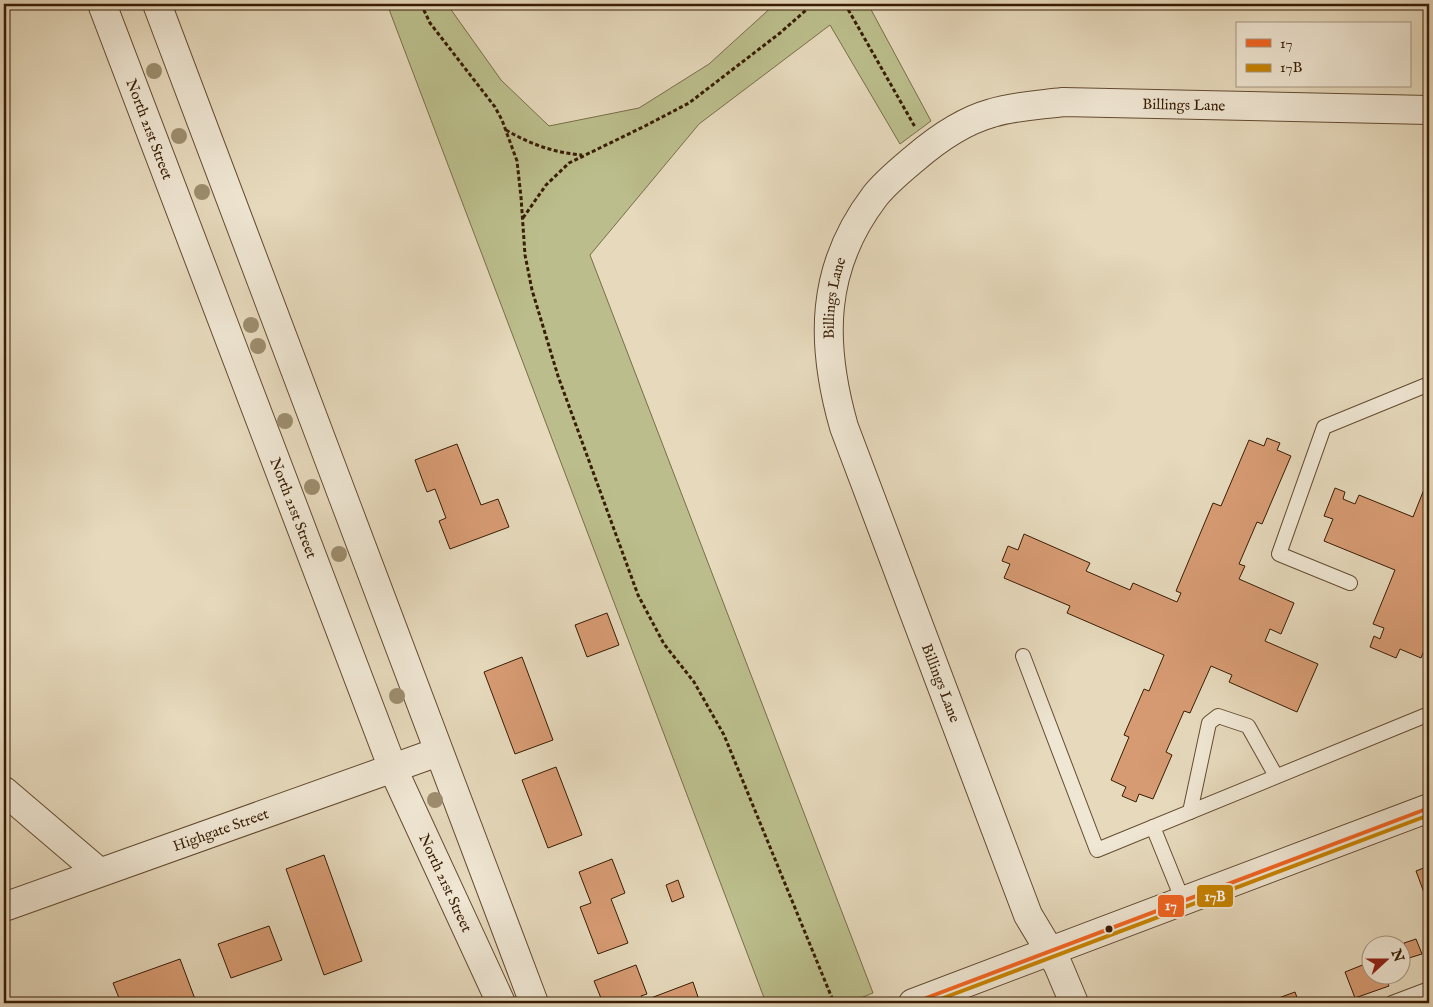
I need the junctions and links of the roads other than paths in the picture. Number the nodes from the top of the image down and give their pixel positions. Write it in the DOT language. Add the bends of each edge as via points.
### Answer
graph roads {
  1 [pos="102,4"];
  2 [pos="157,4"];
  3 [pos="1429,110"];
  4 [pos="1429,384"];
  5 [pos="1350,583"];
  6 [pos="1023,656"];
  7 [pos="1429,714"];
  8 [pos="438,752"];
  9 [pos="393,769"];
  10 [pos="1276,776"];
  11 [pos="4,791"];
  12 [pos="1429,808"];
  13 [pos="1190,812"];
  14 [pos="1153,826"];
  15 [pos="99,872"];
  16 [pos="1183,901"];
  17 [pos="4,907"];
  18 [pos="1050,951"];
  19 [pos="1429,989"];
  20 [pos="501,1003"];
  21 [pos="534,1003"];
  22 [pos="913,1003"];
  23 [pos="1074,1003"];
  24 [pos="1392,1003"];
  1 -- 9 [label="street, North 21st Street"];
  2 -- 8 [label="street"];
  3 -- 18 [label="street, Billings Lane" via="1063,102 1018,107 991,113 966,124 926,148 876,194 850,235 839,263 829,319 832,377 844,426 1028,914"];
  4 -- 5 [label="lane" via="1324,427 1279,554"];
  6 -- 14 [label="lane" via="1097,850"];
  7 -- 10 [label="lane"];
  8 -- 9 [label="street, Highgate Street"];
  8 -- 21 [label="street"];
  9 -- 15 [label="street, Highgate Street"];
  9 -- 20 [label="street, North 21st Street"];
  10 -- 13 [label="lane"];
  10 -- 13 [label="lane" via="1248,726 1218,716 1209,724"];
  11 -- 15 [label="street"];
  12 -- 16 [label="street"];
  13 -- 14 [label="lane"];
  14 -- 16 [label="lane"];
  15 -- 17 [label="street, Highgate Street"];
  16 -- 18 [label="street"];
  18 -- 22 [label="street"];
  18 -- 23 [label="street, Billings Lane"];
  19 -- 24 [label="lane"];
}
